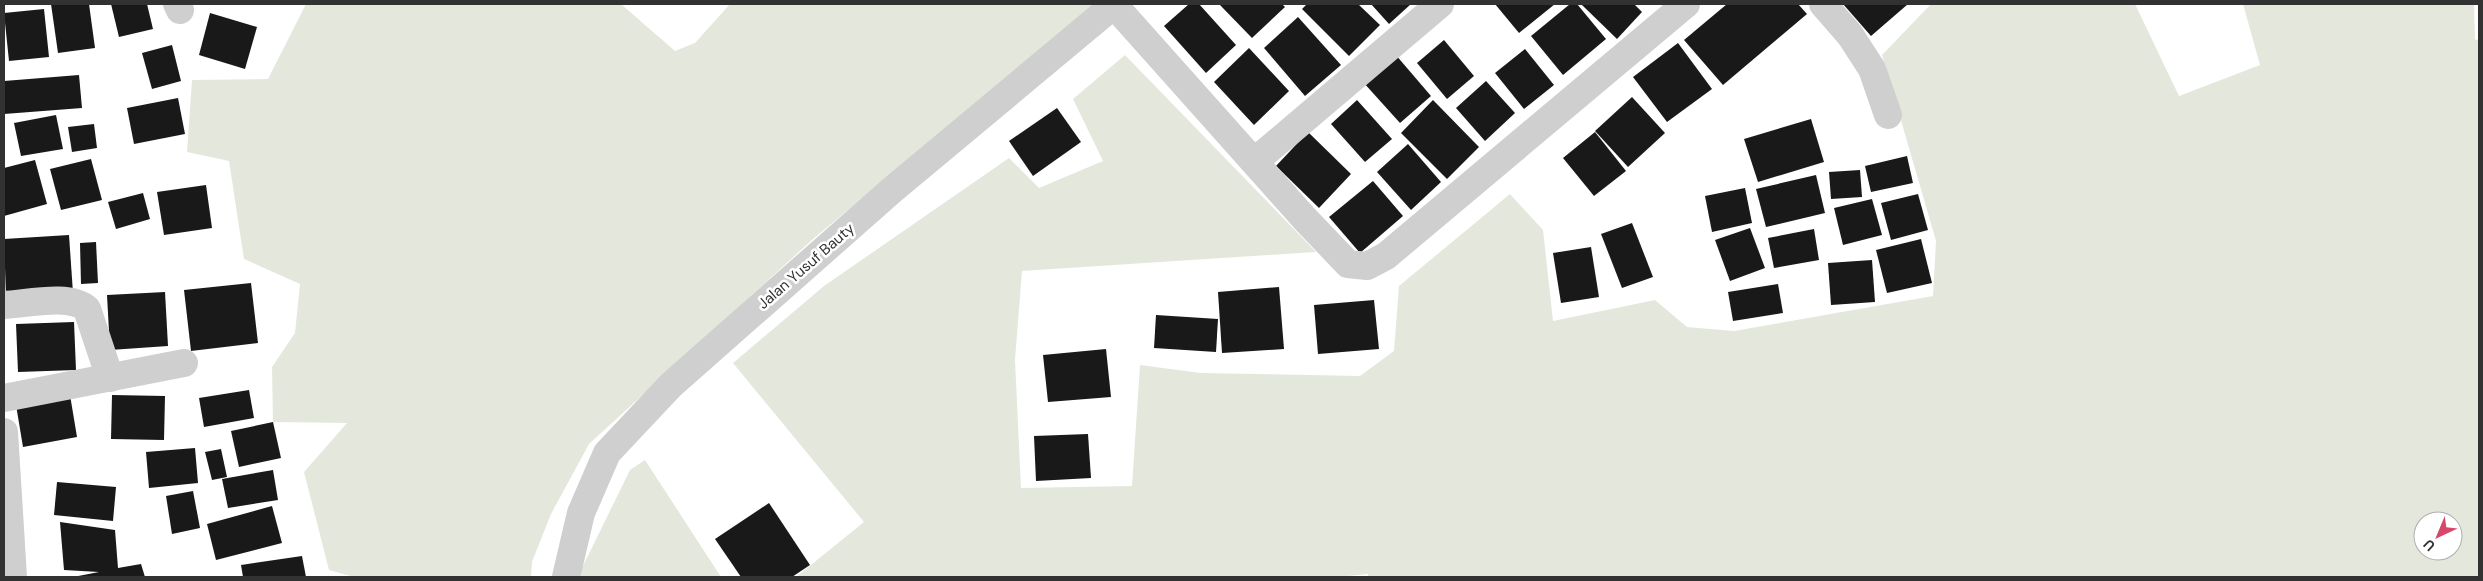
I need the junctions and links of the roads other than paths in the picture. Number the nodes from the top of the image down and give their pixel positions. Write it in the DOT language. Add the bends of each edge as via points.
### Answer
graph roads {
  1 [pos="1114,4"];
  2 [pos="1440,4"];
  3 [pos="1686,4"];
  4 [pos="1823,4"];
  5 [pos="1888,115"];
  6 [pos="1255,161"];
  7 [pos="4,306"];
  8 [pos="184,363"];
  9 [pos="110,378"];
  10 [pos="4,398"];
  11 [pos="4,432"];
  12 [pos="13,577"];
  13 [pos="566,577"];
  1 -- 6 [label="street"];
  1 -- 13 [label="street, Jalan Yusuf Bauty" via="892,190 671,385 607,453 582,513"];
  2 -- 6 [label="street"];
  3 -- 6 [label="street" via="1386,256 1368,266 1348,264"];
  4 -- 5 [label="street" via="1850,35 1872,69"];
  7 -- 9 [label="street" via="67,300 80,302 87,309"];
  8 -- 9 [label="street"];
  9 -- 10 [label="street"];
  11 -- 12 [label="street"];
}
